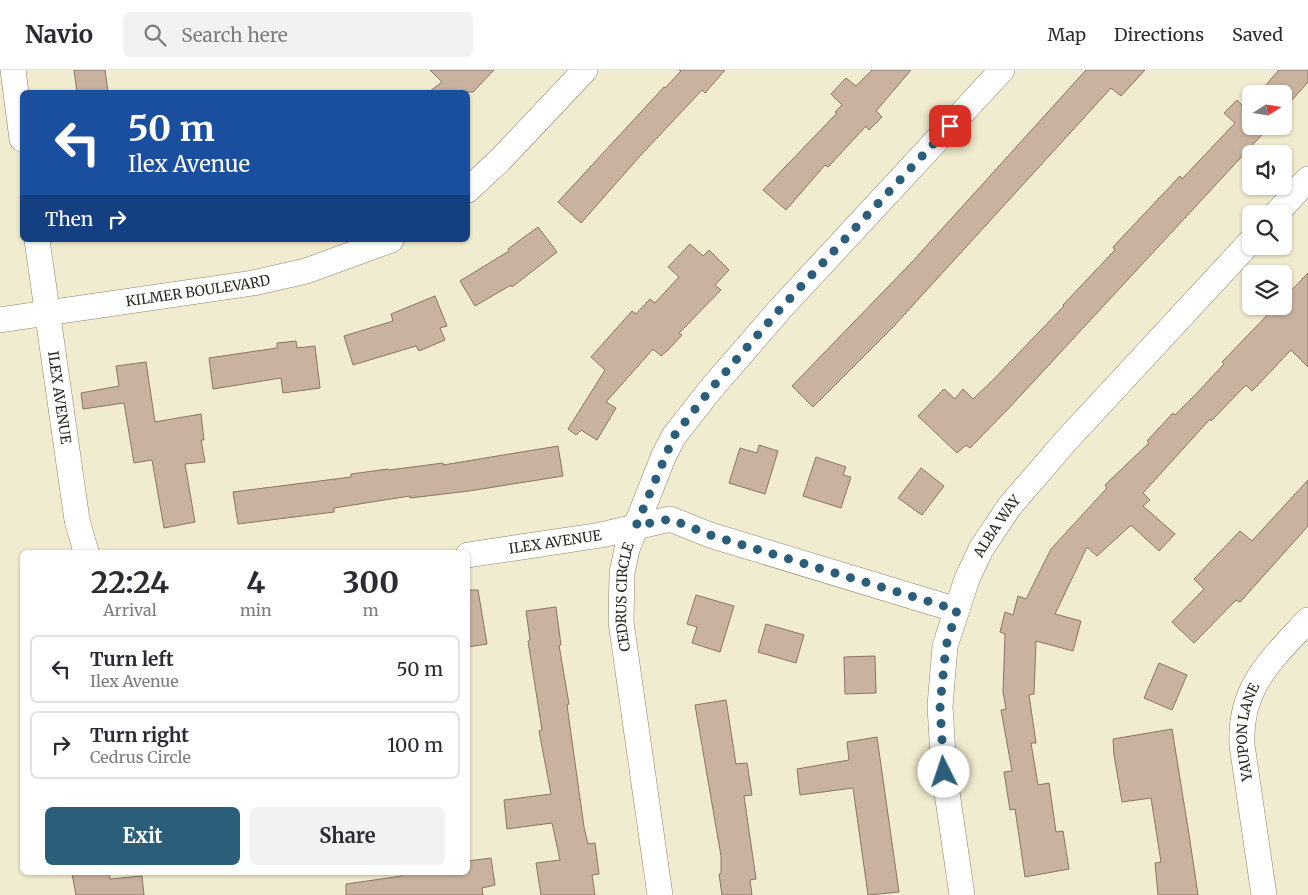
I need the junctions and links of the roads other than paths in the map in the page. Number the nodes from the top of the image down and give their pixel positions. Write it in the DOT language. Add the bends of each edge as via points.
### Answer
graph roads {
  1 [pos="13,70"];
  2 [pos="585,70"];
  3 [pos="1002,70"];
  4 [pos="20,124"];
  5 [pos="1308,179"];
  6 [pos="470,188"];
  7 [pos="1284,205"];
  8 [pos="37,242"];
  9 [pos="386,242"];
  10 [pos="1242,251"];
  11 [pos="47,314"];
  12 [pos="0,320"];
  13 [pos="636,526"];
  14 [pos="85,550"];
  15 [pos="470,555"];
  16 [pos="957,610"];
  17 [pos="1308,620"];
  18 [pos="660,895"];
  19 [pos="962,895"];
  20 [pos="1264,895"];
  1 -- 4 [label="street"];
  2 -- 6 [label="street"];
  3 -- 13 [label="street, CEDRUS CIRCLE" via="781,308 710,390 674,436"];
  5 -- 7 [label="street"];
  8 -- 11 [label="street, ILEX AVENUE"];
  9 -- 11 [label="street, KILMER BOULEVARD" via="306,271 262,281"];
  10 -- 16 [label="street, ALBA WAY" via="1009,507 980,549"];
  11 -- 12 [label="street, KILMER BOULEVARD"];
  11 -- 14 [label="street, ILEX AVENUE" via="77,520"];
  13 -- 15 [label="street, ILEX AVENUE" via="601,535"];
  13 -- 16 [label="street, ILEX AVENUE" via="670,519 710,535"];
  13 -- 18 [label="street, CEDRUS CIRCLE" via="622,573 621,622"];
  16 -- 19 [label="street, ALBA WAY" via="946,646 940,706 944,772"];
  17 -- 20 [label="street, YAUPON LANE" via="1259,675 1244,708 1241,726"];
}
